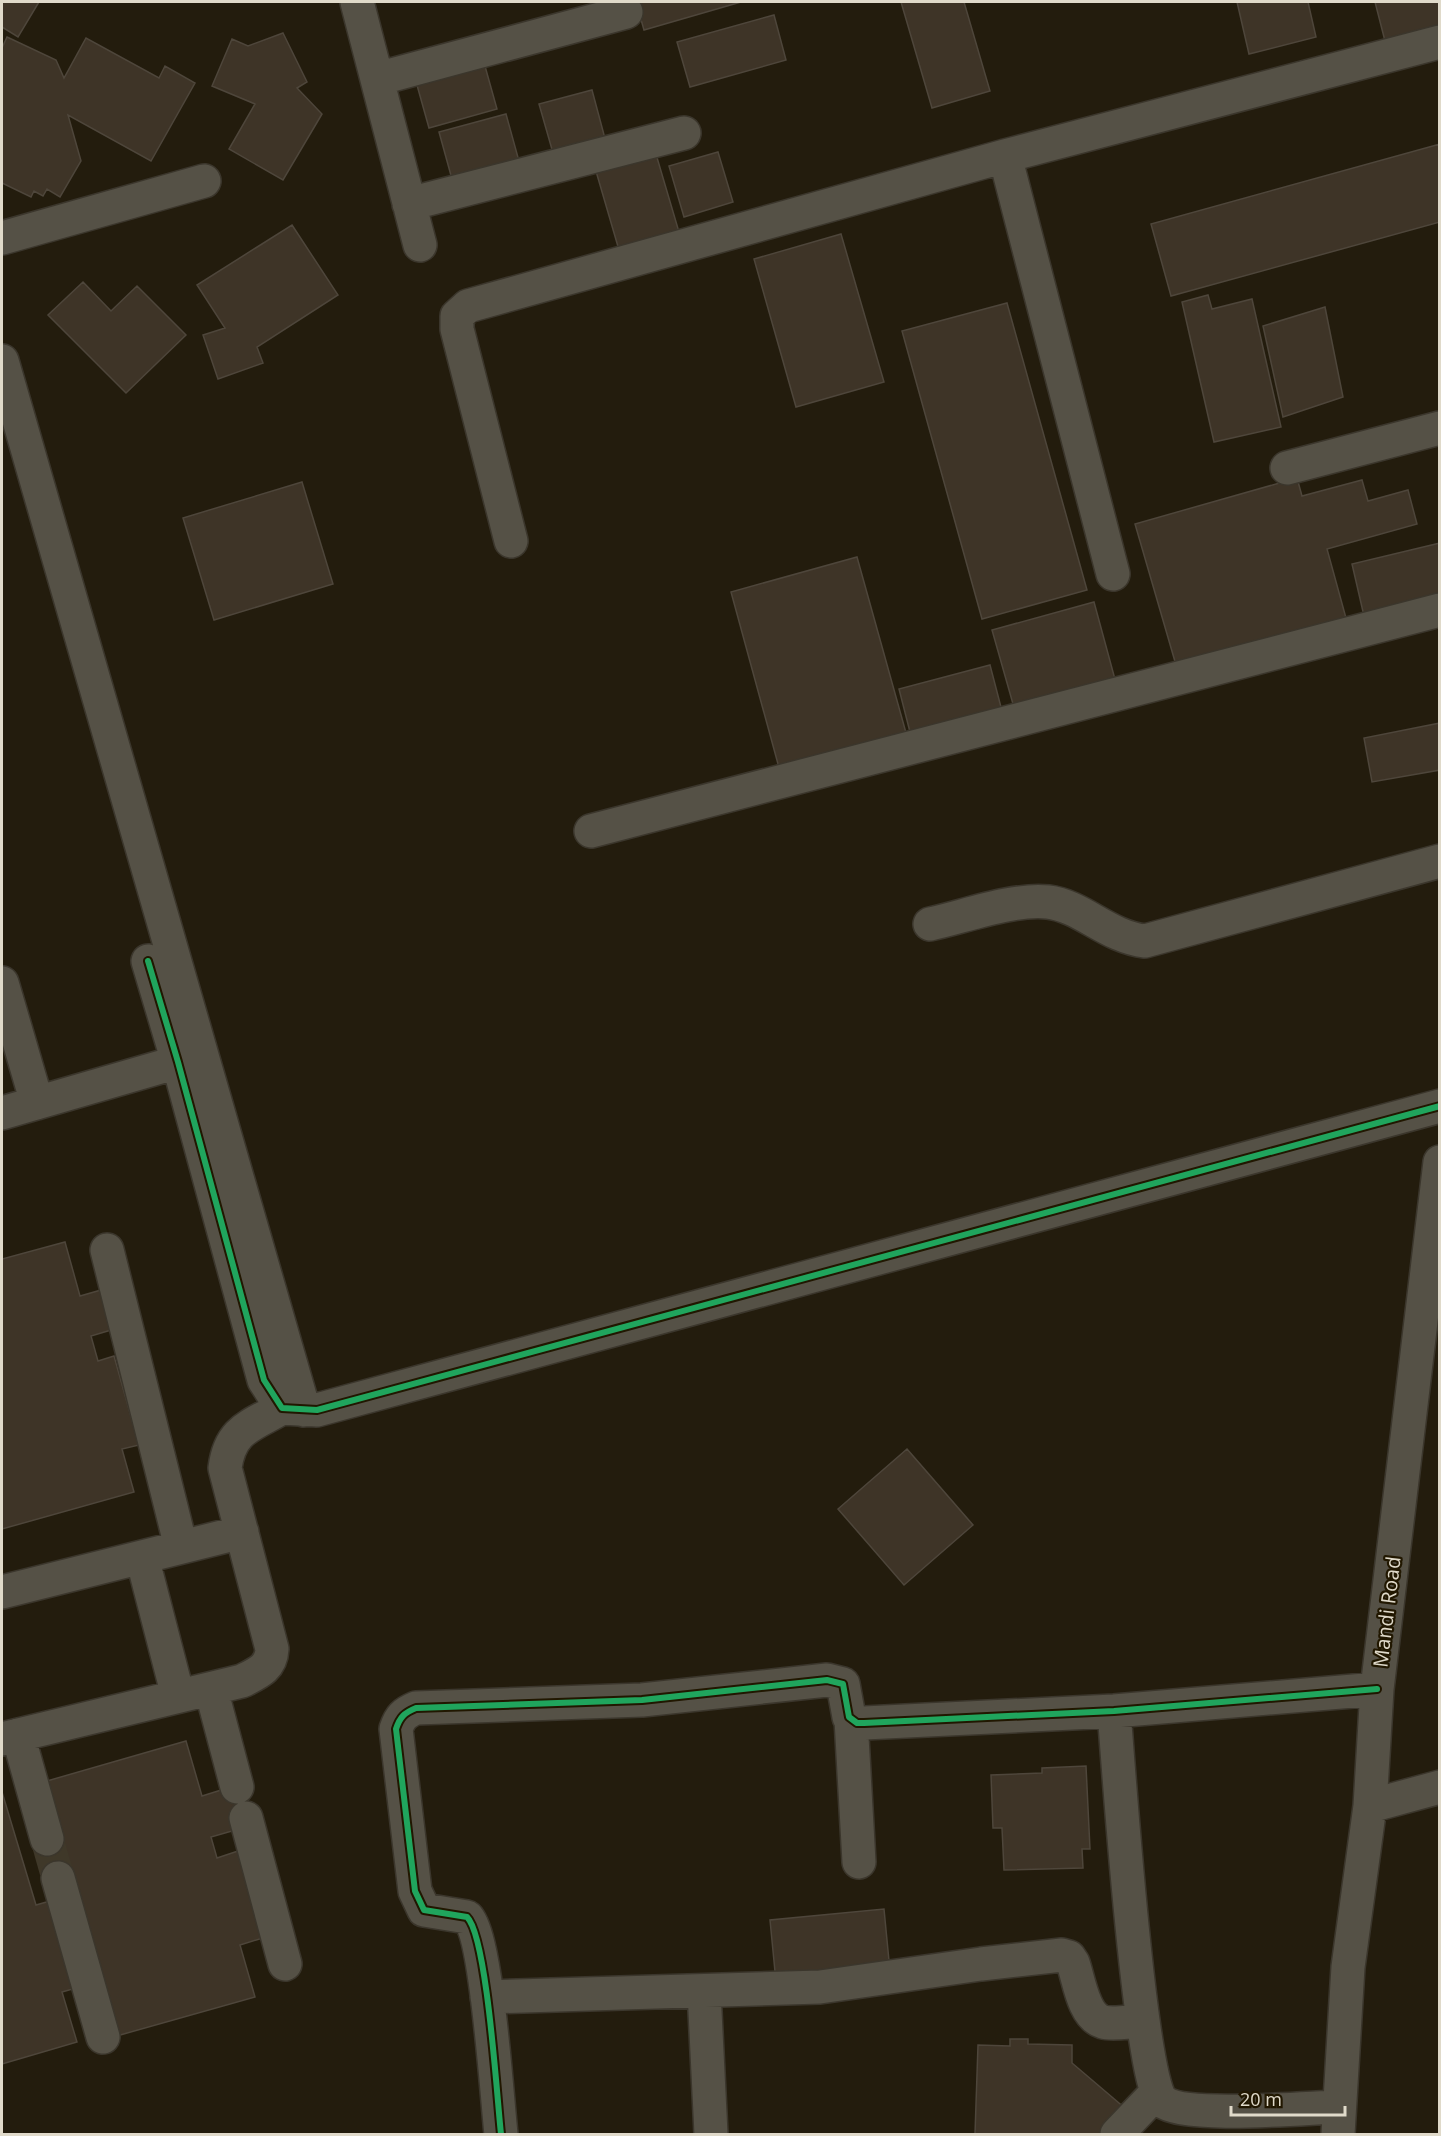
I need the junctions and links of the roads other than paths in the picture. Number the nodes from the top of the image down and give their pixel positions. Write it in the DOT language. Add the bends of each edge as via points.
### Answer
graph roads {
  1 [pos="357,2"];
  2 [pos="626,12"];
  3 [pos="1440,42"];
  4 [pos="377,79"];
  5 [pos="684,134"];
  6 [pos="1005,156"];
  7 [pos="204,181"];
  8 [pos="409,204"];
  9 [pos="2,238"];
  10 [pos="420,245"];
  11 [pos="2,361"];
  12 [pos="1440,428"];
  13 [pos="1287,468"];
  14 [pos="511,541"];
  15 [pos="1113,574"];
  16 [pos="1440,610"];
  17 [pos="591,831"];
  18 [pos="1440,861"];
  19 [pos="930,924"];
  20 [pos="148,961"];
  21 [pos="2,983"];
  22 [pos="178,1062"];
  23 [pos="37,1103"];
  24 [pos="1440,1106"];
  25 [pos="2,1113"];
  26 [pos="1440,1162"];
  27 [pos="107,1250"];
  28 [pos="293,1409"];
  29 [pos="242,1532"];
  30 [pos="181,1547"];
  31 [pos="142,1557"];
  32 [pos="2,1592"];
  33 [pos="211,1689"];
  34 [pos="1377,1689"];
  35 [pos="178,1696"];
  36 [pos="1114,1711"];
  37 [pos="851,1719"];
  38 [pos="10,1737"];
  39 [pos="237,1787"];
  40 [pos="1440,1787"];
  41 [pos="1371,1806"];
  42 [pos="246,1818"];
  43 [pos="47,1839"];
  44 [pos="859,1862"];
  45 [pos="58,1878"];
  46 [pos="285,1964"];
  47 [pos="704,1991"];
  48 [pos="487,1997"];
  49 [pos="1142,2021"];
  50 [pos="104,2037"];
  51 [pos="1156,2093"];
  52 [pos="1337,2121"];
  53 [pos="501,2134"];
  54 [pos="711,2134"];
  55 [pos="1117,2134"];
  1 -- 4 [label="street"];
  2 -- 4 [label="street"];
  3 -- 6 [label="street"];
  4 -- 8 [label="street"];
  5 -- 8 [label="street"];
  6 -- 14 [label="street" via="460,310 457,329"];
  6 -- 15 [label="street"];
  7 -- 9 [label="street"];
  8 -- 10 [label="street"];
  11 -- 28 [label="street"];
  12 -- 13 [label="street"];
  16 -- 17 [label="street"];
  18 -- 19 [label="street" via="1145,941 1126,939 1074,911 1048,902 1019,903"];
  20 -- 22 [label="street"];
  21 -- 23 [label="street"];
  22 -- 23 [label="street"];
  22 -- 28 [label="street" via="264,1380"];
  23 -- 25 [label="street"];
  24 -- 28 [label="street" via="317,1410"];
  26 -- 34 [label="street, Mandi Road"];
  27 -- 30 [label="street"];
  28 -- 29 [label="street" via="238,1434 227,1449 225,1468"];
  29 -- 30 [label="street"];
  29 -- 33 [label="street" via="272,1649 271,1659 262,1671"];
  30 -- 31 [label="street"];
  31 -- 32 [label="street"];
  31 -- 35 [label="street"];
  33 -- 35 [label="street"];
  33 -- 39 [label="street"];
  34 -- 36 [label="street"];
  34 -- 41 [label="street, Mandi Road"];
  35 -- 38 [label="street"];
  36 -- 37 [label="street" via="872,1723"];
  36 -- 49 [label="street"];
  37 -- 44 [label="street"];
  37 -- 48 [label="street" via="843,1684 827,1680 642,1700 416,1708 404,1714 396,1729 415,1891 424,1910 462,1915 470,1920"];
  38 -- 43 [label="street"];
  40 -- 41 [label="street"];
  41 -- 52 [label="street, Mandi Road" via="1348,1967"];
  42 -- 46 [label="street"];
  45 -- 50 [label="street"];
  47 -- 48 [label="street"];
  47 -- 49 [label="street" via="820,1987 1062,1955 1073,1963 1088,2010 1096,2019 1104,2023"];
  47 -- 54 [label="street"];
  48 -- 53 [label="street"];
  49 -- 51 [label="street"];
  51 -- 52 [label="street" via="1169,2105 1203,2111"];
  51 -- 55 [label="street"];
}
